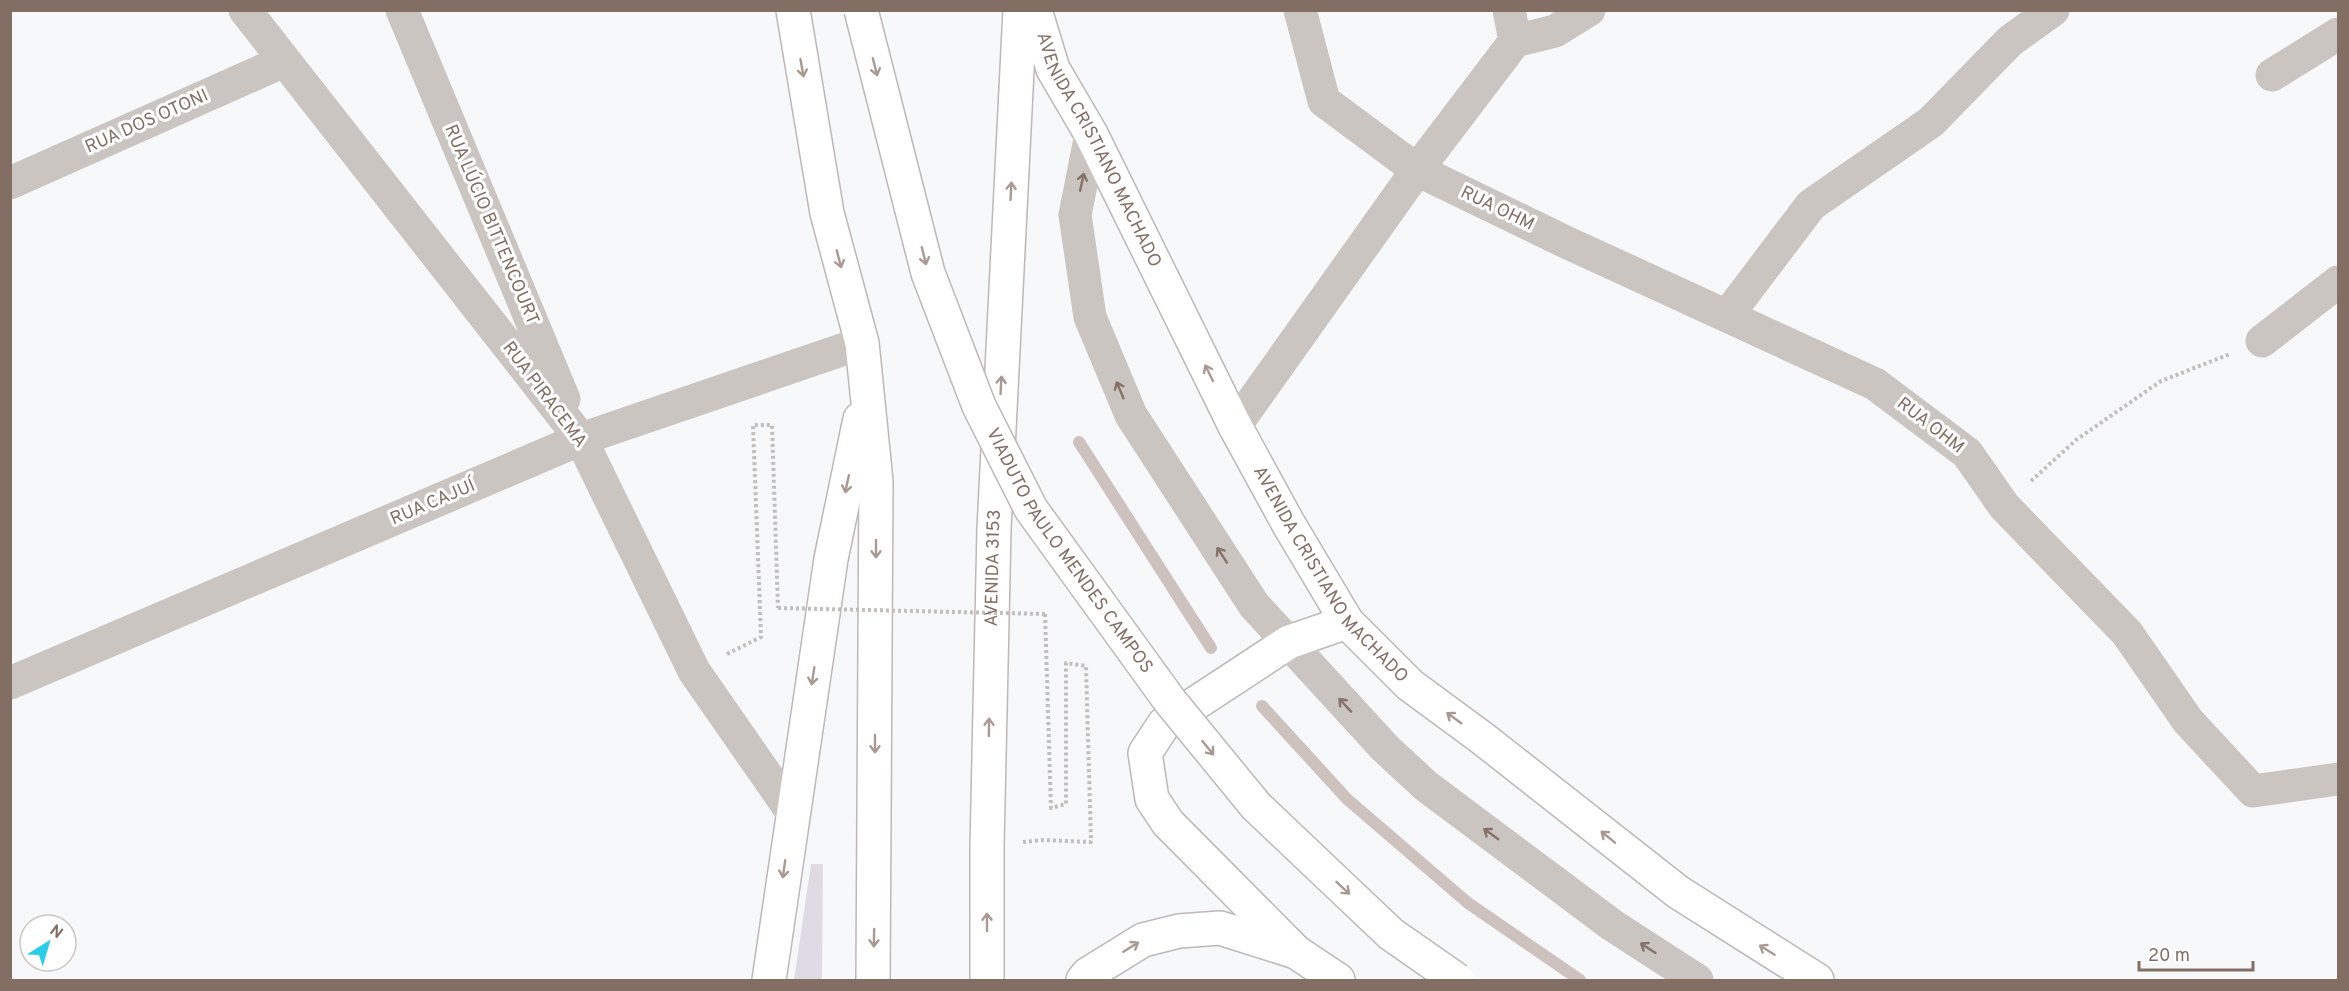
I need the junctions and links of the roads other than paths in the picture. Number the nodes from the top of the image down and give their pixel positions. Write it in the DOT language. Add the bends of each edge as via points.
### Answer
graph roads {
  1 [pos="245,10"];
  2 [pos="402,10"];
  3 [pos="793,10"];
  4 [pos="861,10"];
  5 [pos="1020,10"];
  6 [pos="1035,10"];
  7 [pos="1300,10"];
  8 [pos="1589,10"];
  9 [pos="2053,10"];
  10 [pos="1512,26"];
  11 [pos="2338,34"];
  12 [pos="284,61"];
  13 [pos="2272,75"];
  14 [pos="1091,134"];
  15 [pos="1417,170"];
  16 [pos="10,183"];
  17 [pos="2338,282"];
  18 [pos="1727,316"];
  19 [pos="2262,341"];
  20 [pos="862,343"];
  21 [pos="867,385"];
  22 [pos="1235,426"];
  23 [pos="581,439"];
  24 [pos="1347,622"];
  25 [pos="1280,648"];
  26 [pos="10,683"];
  27 [pos="2338,779"];
  28 [pos="792,812"];
  29 [pos="1296,952"];
  30 [pos="769,981"];
  31 [pos="873,981"];
  32 [pos="987,981"];
  33 [pos="1083,981"];
  34 [pos="1338,981"];
  35 [pos="1457,981"];
  36 [pos="1697,981"];
  37 [pos="1817,981"];
  1 -- 12 [label="street, RUA PIRACEMA"];
  2 -- 23 [label="street, RUA LÚCIO BITTENCOURT"];
  3 -- 20 [label="highway, one-way" via="826,213"];
  4 -- 35 [label="highway, VIADUTO PAULO MENDES CAMPOS, one-way, bridge" via="928,273 979,406 1031,509 1170,701 1256,806 1391,934"];
  32 -- 5 [label="highway, AVENIDA 3153, one-way" via="994,529"];
  6 -- 14 [label="highway, AVENIDA CRISTIANO MACHADO" via="1053,69"];
  7 -- 15 [label="street, RUA OHM" via="1324,101"];
  8 -- 10 [label="street" via="1555,31"];
  9 -- 18 [label="street" via="2010,41 1930,122 1811,205"];
  10 -- 15 [label="street"];
  11 -- 13 [label="street"];
  12 -- 16 [label="street, RUA DOS OTONI"];
  12 -- 23 [label="street, RUA PIRACEMA"];
  22 -- 14 [label="highway, AVENIDA CRISTIANO MACHADO, one-way"];
  25 -- 14 [label="street, one-way" via="1131,415 1090,317 1075,215"];
  15 -- 18 [label="street, RUA OHM"];
  15 -- 22 [label="street"];
  17 -- 19 [label="street"];
  18 -- 27 [label="street, RUA OHM" via="1875,384 1967,453 2004,506 2127,633 2188,721 2253,791"];
  20 -- 21 [label="highway"];
  20 -- 23 [label="street, RUA CAJUÍ"];
  21 -- 28 [label="highway, one-way" via="831,559"];
  21 -- 31 [label="highway, one-way" via="876,481"];
  22 -- 24 [label="highway, AVENIDA CRISTIANO MACHADO"];
  23 -- 26 [label="street, RUA CAJUÍ"];
  23 -- 28 [label="street, RUA PIRACEMA" via="694,671"];
  24 -- 25 [label="highway"];
  37 -- 24 [label="highway, AVENIDA CRISTIANO MACHADO, one-way" via="1678,892 1410,685"];
  25 -- 29 [label="highway" via="1164,724 1145,753 1152,799 1168,823"];
  36 -- 25 [label="street, one-way" via="1612,925 1426,786"];
  28 -- 30 [label="highway, one-way"];
  33 -- 29 [label="highway, one-way" via="1143,940 1179,932 1220,928"];
  29 -- 34 [label="highway"];
}
